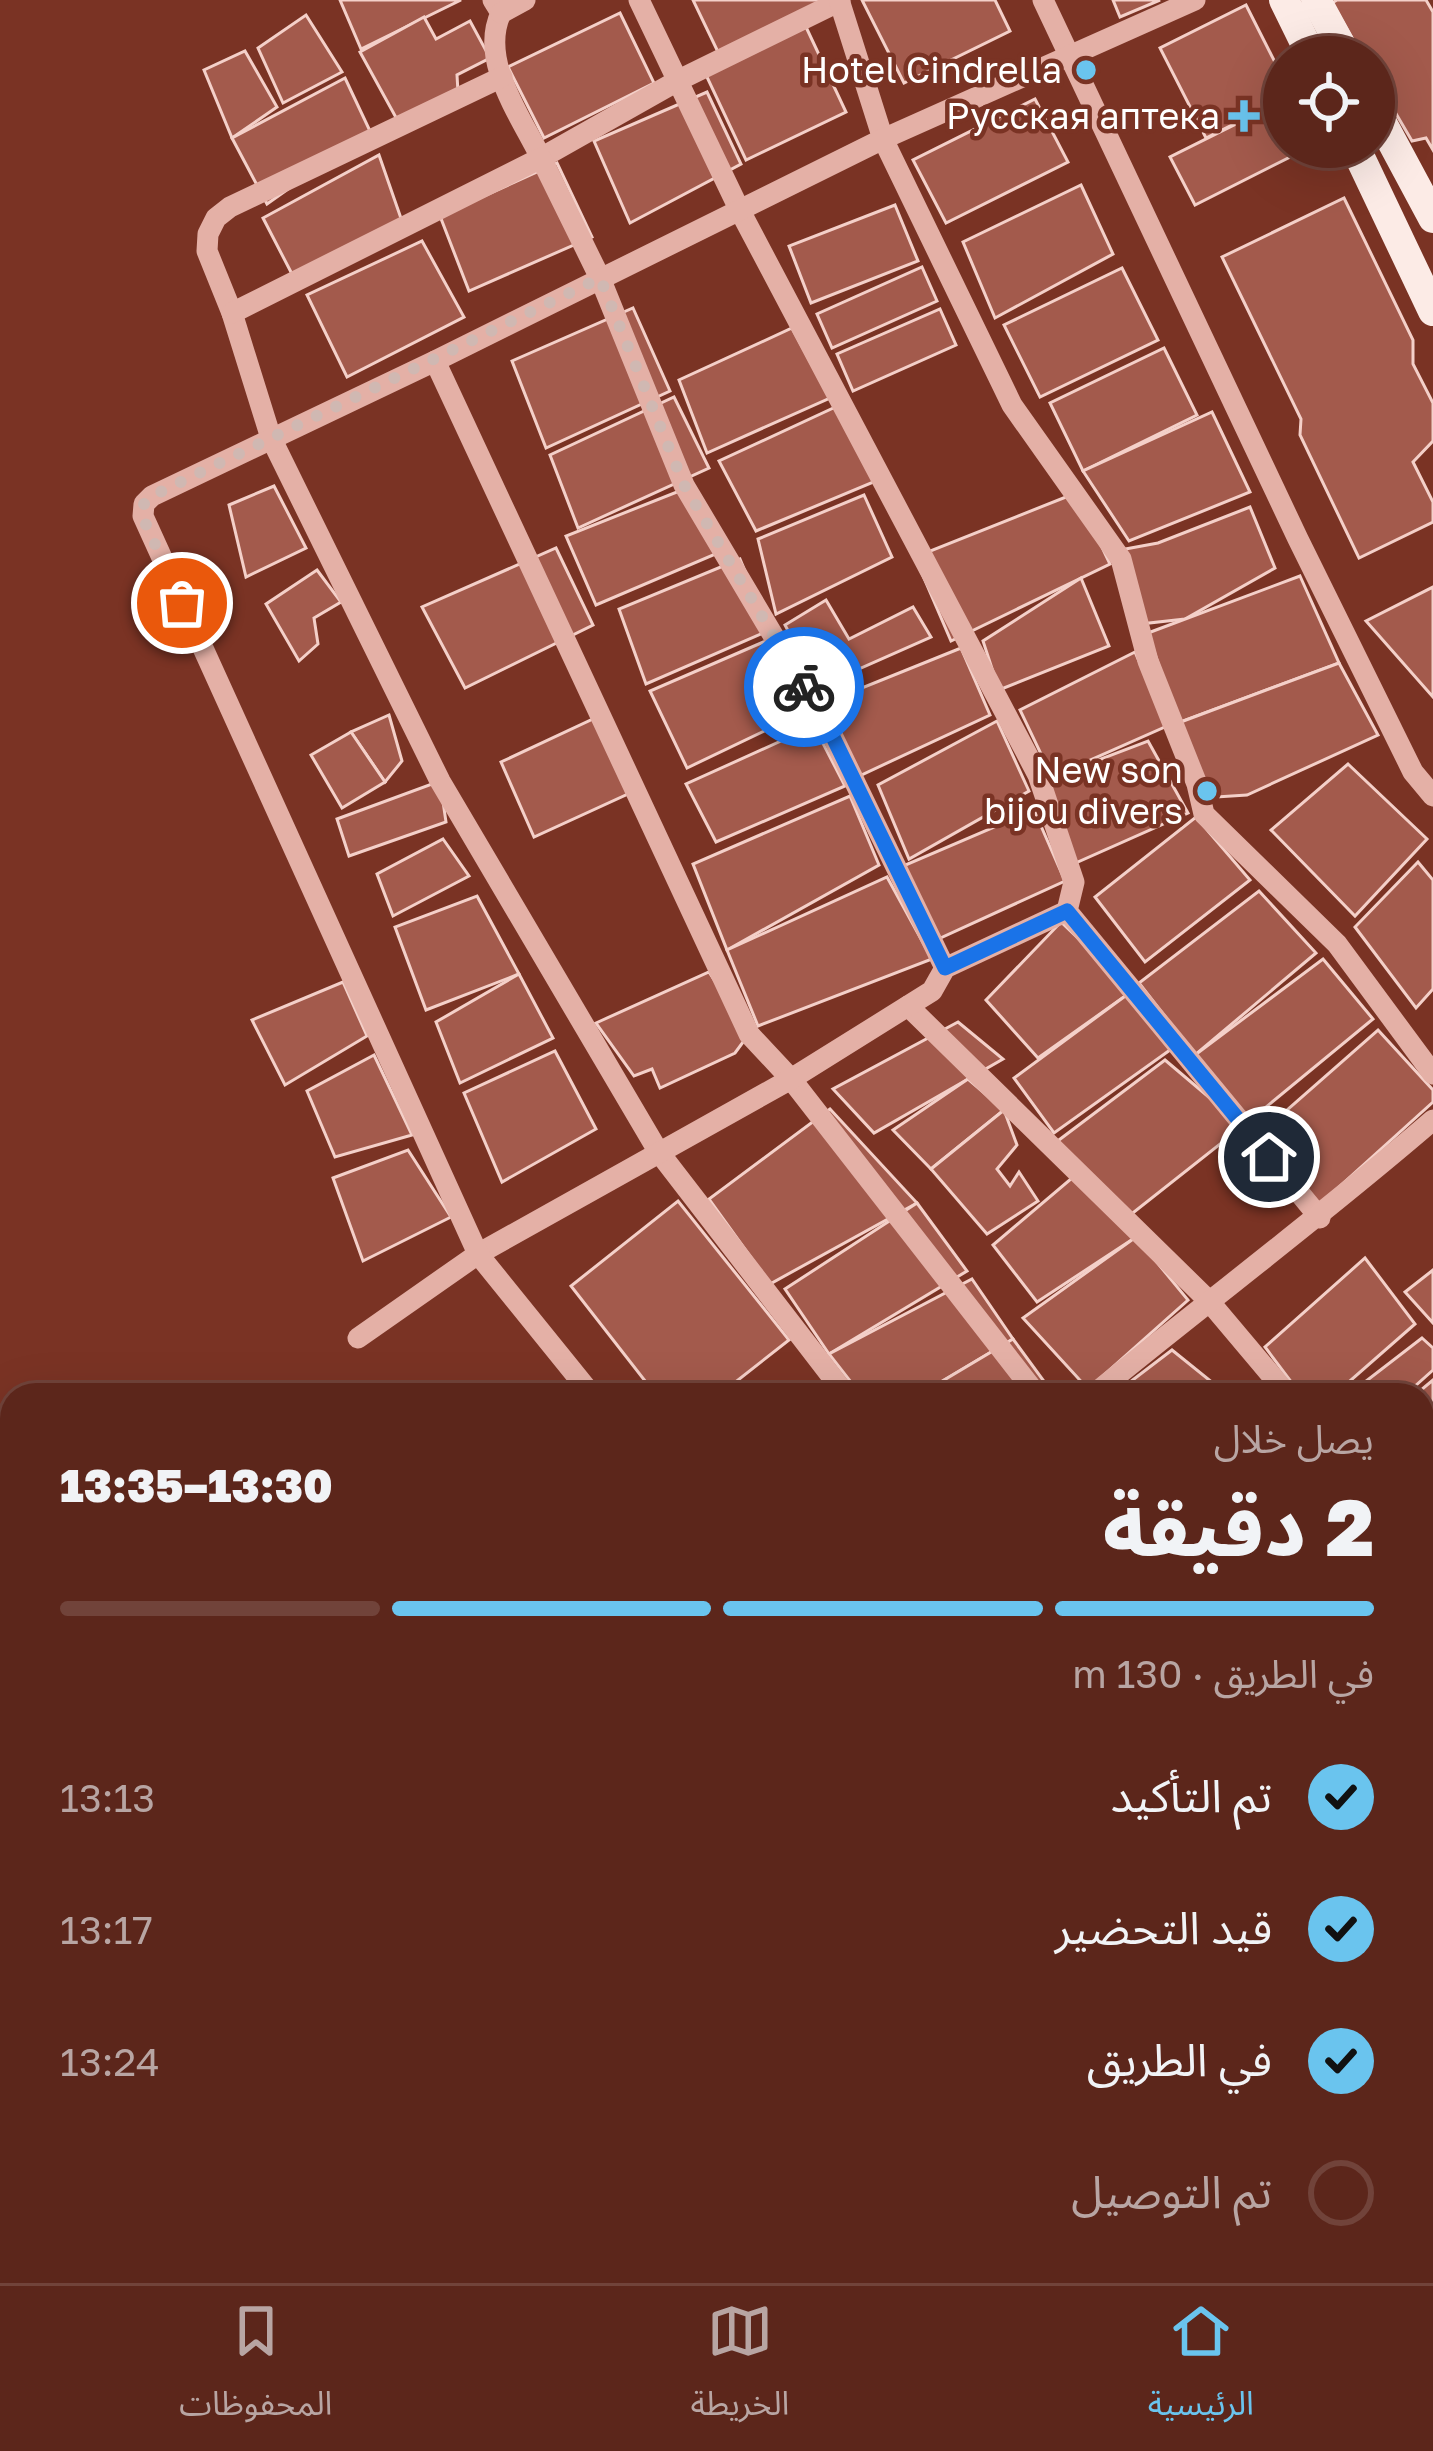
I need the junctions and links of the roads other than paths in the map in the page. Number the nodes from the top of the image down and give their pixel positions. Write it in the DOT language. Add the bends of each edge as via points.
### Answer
graph roads {
  1 [pos="525,0"];
  2 [pos="639,0"];
  3 [pos="1043,0"];
  4 [pos="1196,0"];
  5 [pos="1284,0"];
  6 [pos="1316,0"];
  7 [pos="840,1"];
  8 [pos="497,7"];
  9 [pos="1302,36"];
  10 [pos="1336,36"];
  11 [pos="1070,56"];
  12 [pos="502,77"];
  13 [pos="679,80"];
  14 [pos="883,139"];
  15 [pos="1395,147"];
  16 [pos="541,158"];
  17 [pos="1364,168"];
  18 [pos="739,209"];
  19 [pos="1433,218"];
  20 [pos="600,278"];
  21 [pos="1433,311"];
  22 [pos="232,313"];
  23 [pos="435,361"];
  24 [pos="271,438"];
  25 [pos="1433,796"];
  26 [pos="1067,911"];
  27 [pos="945,968"];
  28 [pos="908,1006"];
  29 [pos="1433,1074"];
  30 [pos="791,1079"];
  31 [pos="1433,1120"];
  32 [pos="658,1151"];
  33 [pos="1320,1218"];
  34 [pos="478,1255"];
  35 [pos="1208,1300"];
  36 [pos="358,1338"];
  37 [pos="582,1383"];
  38 [pos="837,1383"];
  39 [pos="1028,1383"];
  40 [pos="1108,1383"];
  41 [pos="1278,1383"];
  1 -- 8 [label="street"];
  2 -- 13 [label="street"];
  3 -- 11 [label="street"];
  4 -- 11 [label="street"];
  5 -- 9 [label="main road"];
  6 -- 10 [label="main road"];
  7 -- 13 [label="street"];
  7 -- 14 [label="street"];
  8 -- 12 [label="street" via="490,35"];
  11 -- 14 [label="street"];
  11 -- 25 [label="street" via="1298,539 1413,772"];
  12 -- 16 [label="street"];
  12 -- 22 [label="street" via="216,218 207,251"];
  13 -- 16 [label="street"];
  13 -- 18 [label="street"];
  14 -- 18 [label="street"];
  14 -- 29 [label="street" via="1012,405 1120,559 1204,814 1337,944"];
  15 -- 19 [label="main road"];
  16 -- 20 [label="street"];
  16 -- 22 [label="street"];
  17 -- 21 [label="main road"];
  18 -- 20 [label="street"];
  18 -- 26 [label="street" via="1038,776 1074,882"];
  20 -- 23 [label="street"];
  20 -- 27 [label="street" via="684,485 831,733"];
  22 -- 24 [label="street"];
  23 -- 24 [label="street"];
  23 -- 30 [label="street" via="749,1034"];
  24 -- 32 [label="street" via="440,781"];
  24 -- 34 [label="street" via="152,496 142,516"];
  26 -- 27 [label="street"];
  26 -- 33 [label="street"];
  27 -- 28 [label="street" via="932,991"];
  28 -- 30 [label="street"];
  28 -- 35 [label="street"];
  30 -- 32 [label="street"];
  30 -- 39 [label="street"];
  31 -- 33 [label="street"];
  32 -- 34 [label="street"];
  32 -- 38 [label="street"];
  33 -- 35 [label="street"];
  34 -- 36 [label="street"];
  34 -- 37 [label="street"];
  35 -- 40 [label="street"];
  35 -- 41 [label="street"];
}
